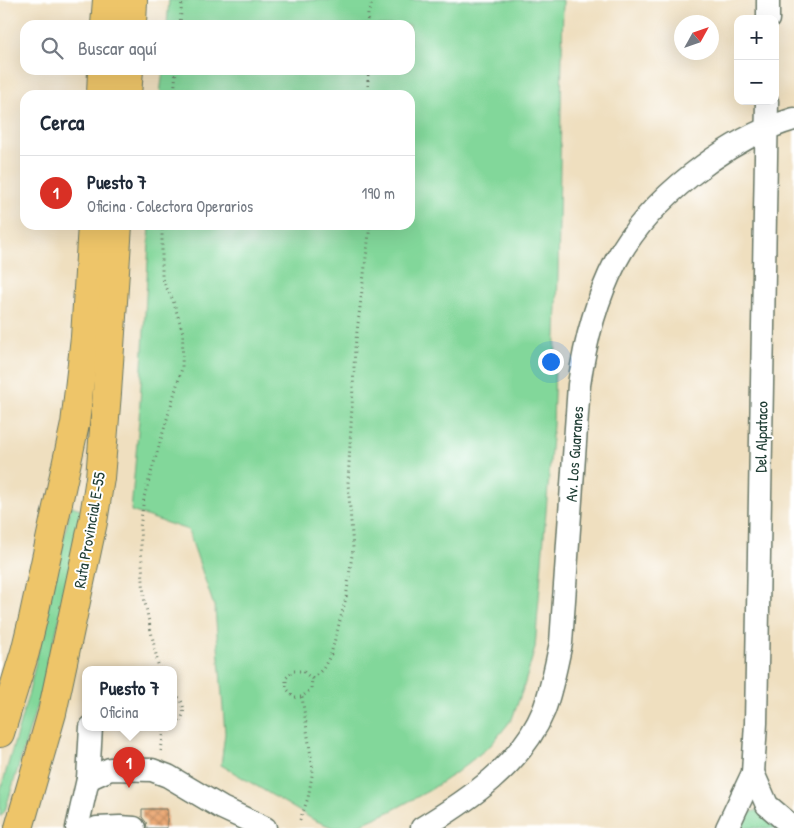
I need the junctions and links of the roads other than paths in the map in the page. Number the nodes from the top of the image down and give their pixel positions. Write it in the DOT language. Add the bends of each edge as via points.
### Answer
graph roads {
  1 [pos="107,0"];
  2 [pos="133,0"];
  3 [pos="768,0"];
  4 [pos="768,15"];
  5 [pos="105,20"];
  6 [pos="132,20"];
  7 [pos="102,75"];
  8 [pos="129,75"];
  9 [pos="101,90"];
  10 [pos="127,90"];
  11 [pos="767,105"];
  12 [pos="794,118"];
  13 [pos="767,129"];
  14 [pos="92,230"];
  15 [pos="118,230"];
  16 [pos="92,731"];
  17 [pos="0,732"];
  18 [pos="753,773"];
  19 [pos="88,778"];
  20 [pos="767,805"];
  21 [pos="732,819"];
  22 [pos="19,828"];
  23 [pos="77,828"];
  24 [pos="97,828"];
  25 [pos="134,828"];
  26 [pos="265,828"];
  27 [pos="422,828"];
  28 [pos="794,828"];
  1 -- 5 [label="main road"];
  2 -- 6 [label="main road"];
  3 -- 4 [label="street"];
  7 -- 9 [label="main road"];
  8 -- 10 [label="main road"];
  11 -- 13 [label="street, Del Alpataco"];
  12 -- 13 [label="street, Av. Los Guaranes"];
  13 -- 18 [label="street, Del Alpataco"];
  13 -- 27 [label="street, Av. Los Guaranes" via="728,149 676,188 637,230 617,260 590,324 584,351 578,394 561,642 544,710 531,735 502,770 462,803"];
  14 -- 17 [label="main road, Ruta Provincial E-55" via="75,424 29,635"];
  15 -- 22 [label="main road, Ruta Provincial E-55" via="100,478 52,713"];
  16 -- 19 [label="street"];
  18 -- 20 [label="street, Del Alpataco"];
  18 -- 21 [label="street, Del Alpataco"];
  19 -- 23 [label="street"];
  19 -- 26 [label="street" via="110,769 152,770"];
  20 -- 21 [label="street" via="749,806"];
  20 -- 28 [label="street, Del Alpataco"];
  24 -- 25 [label="street"];
}
